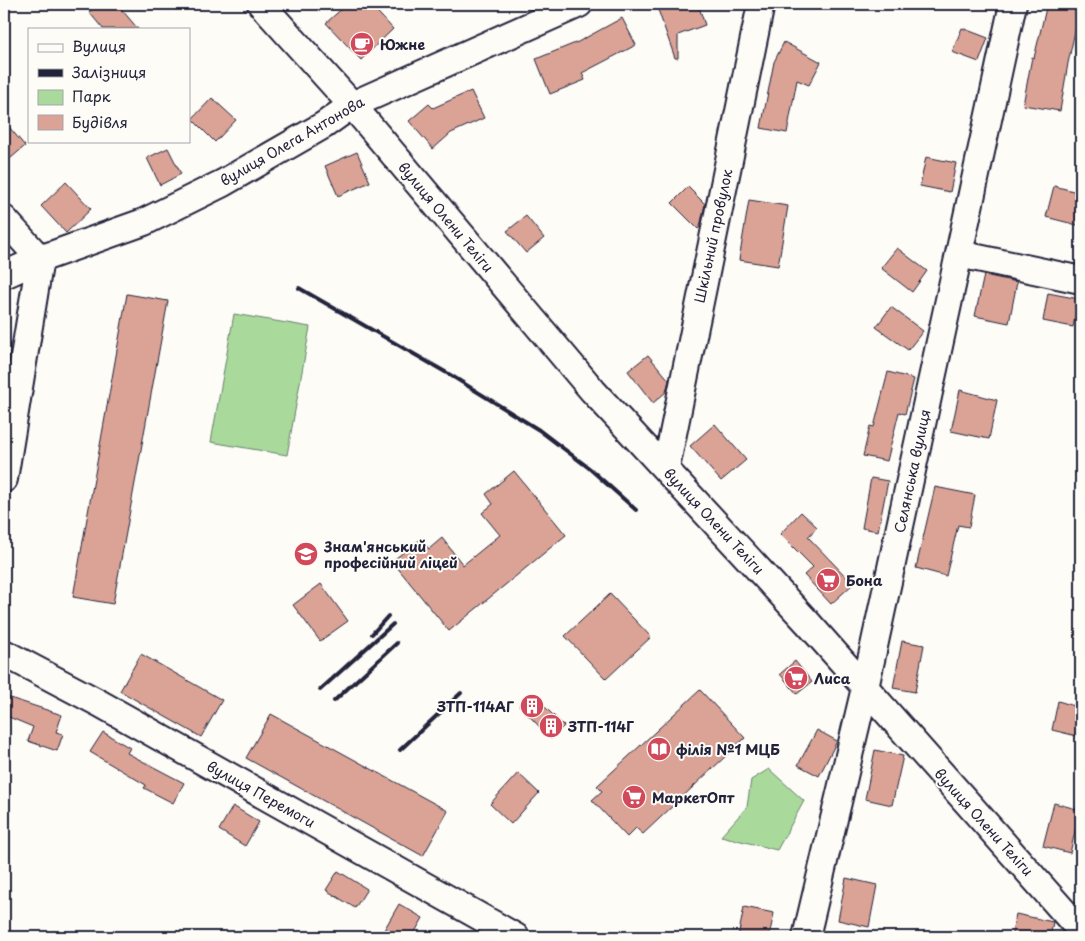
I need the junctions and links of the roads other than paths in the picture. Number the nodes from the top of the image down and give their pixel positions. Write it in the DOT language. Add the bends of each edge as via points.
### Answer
graph roads {
  1 [pos="261,4"];
  2 [pos="579,4"];
  3 [pos="761,4"];
  4 [pos="1013,4"];
  5 [pos="352,105"];
  6 [pos="4,218"];
  7 [pos="959,254"];
  8 [pos="40,259"];
  9 [pos="4,275"];
  10 [pos="1081,280"];
  11 [pos="666,468"];
  12 [pos="4,479"];
  13 [pos="4,653"];
  14 [pos="865,688"];
  15 [pos="1080,930"];
  16 [pos="516,937"];
  17 [pos="806,937"];
  1 -- 5 [label="street, вулиця Олени Теліги"];
  2 -- 5 [label="street, вулиця Олега Антонова"];
  3 -- 11 [label="street, Шкільний провулок"];
  4 -- 7 [label="street, Селянська вулиця"];
  5 -- 8 [label="street, вулиця Олега Антонова" via="324,125 231,178 144,222"];
  5 -- 11 [label="street, вулиця Олени Теліги" via="593,392"];
  6 -- 8 [label="street"];
  7 -- 10 [label="street"];
  7 -- 14 [label="street, Селянська вулиця"];
  8 -- 9 [label="street, вулиця Олега Антонова"];
  8 -- 12 [label="street"];
  11 -- 14 [label="street, вулиця Олени Теліги"];
  13 -- 16 [label="street, вулиця Перемоги"];
  14 -- 15 [label="street, вулиця Олени Теліги"];
  14 -- 17 [label="street, Селянська вулиця"];
}
